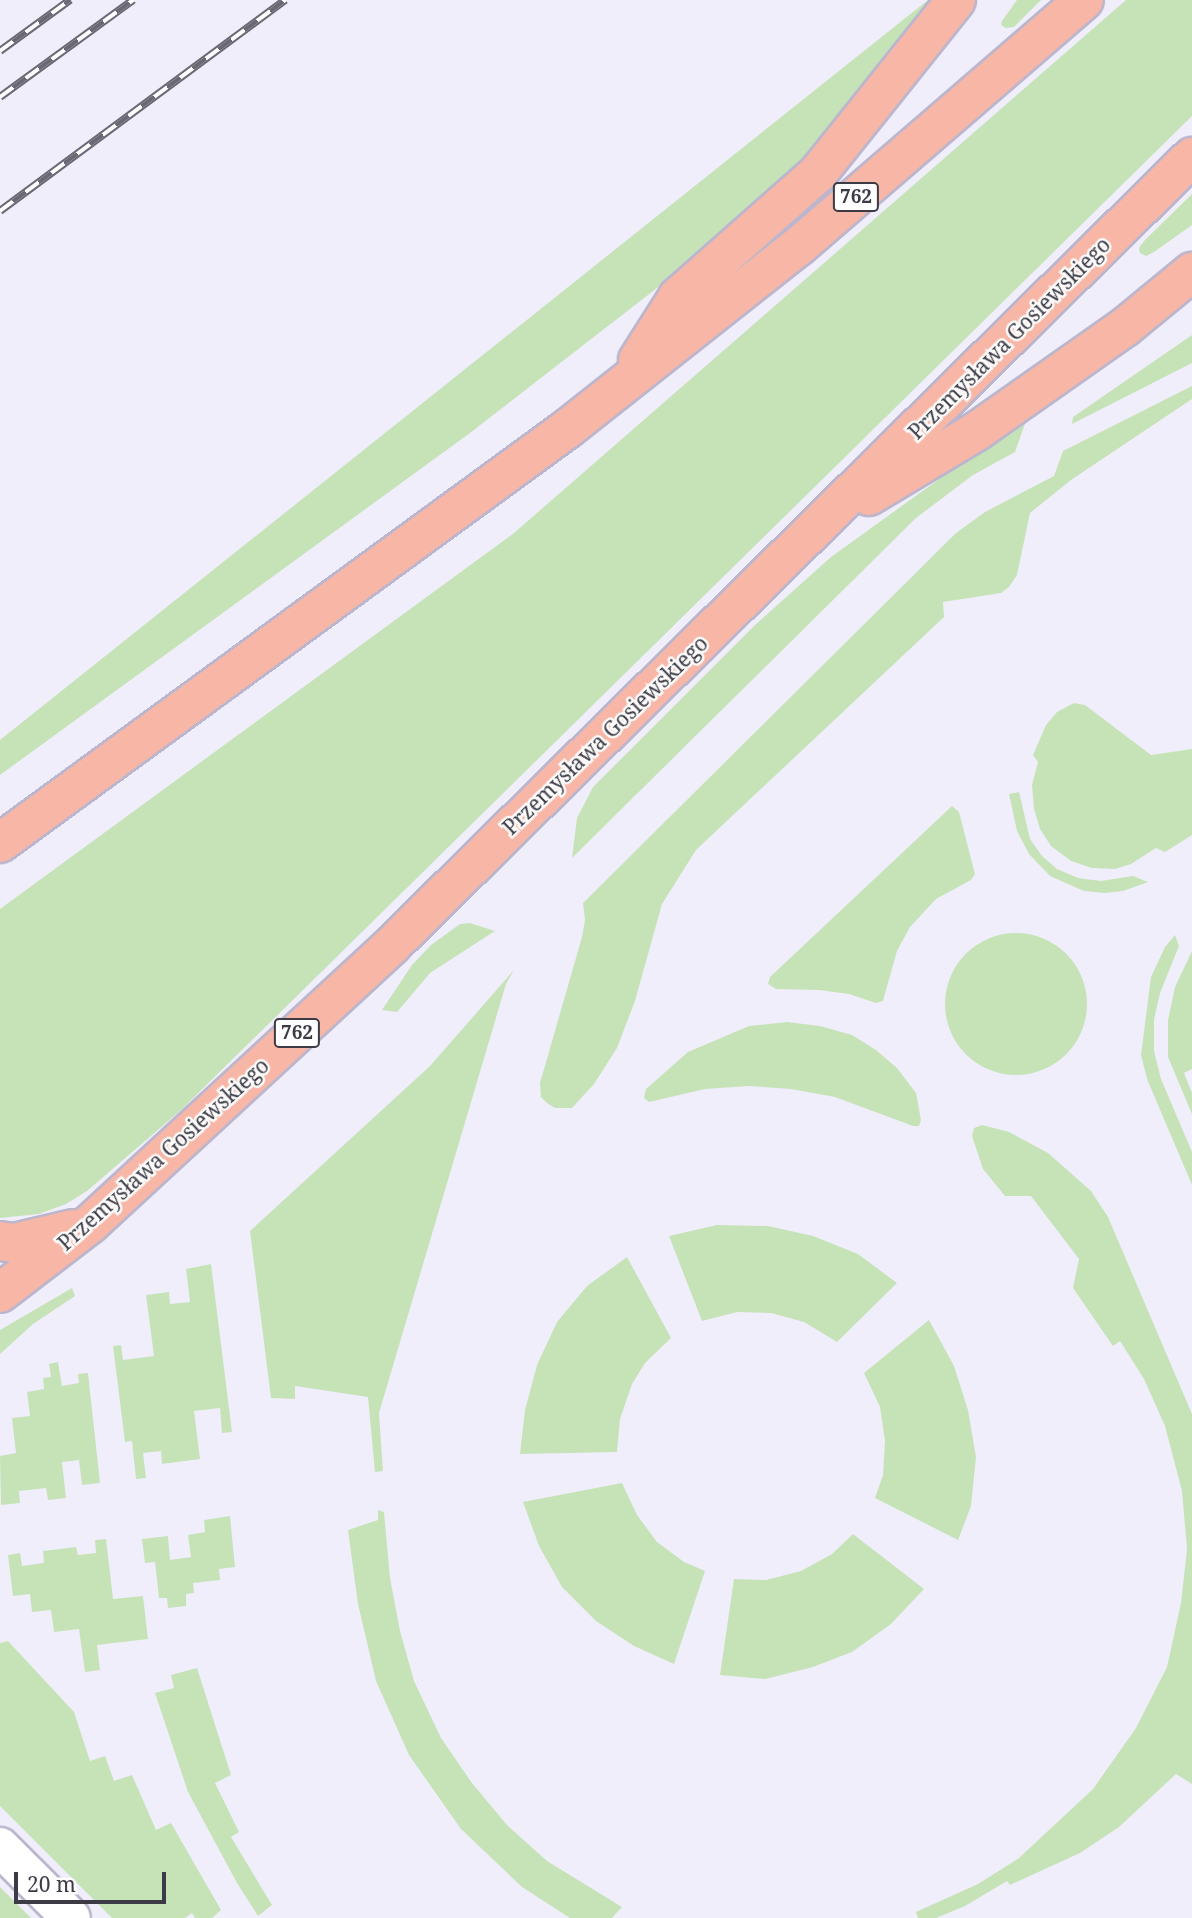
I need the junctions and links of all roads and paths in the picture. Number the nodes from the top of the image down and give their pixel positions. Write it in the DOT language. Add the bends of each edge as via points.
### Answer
graph roads {
  1 [pos="956,0"];
  2 [pos="1084,0"];
  3 [pos="1192,157"];
  4 [pos="1192,272"];
  5 [pos="621,386"];
  6 [pos="817,528"];
  7 [pos="0,843"];
  8 [pos="90,1224"];
  9 [pos="0,1241"];
  10 [pos="0,1293"];
  11 [pos="0,1847"];
  12 [pos="71,1918"];
  1 -- 5 [label="main road" via="818,173 678,298"];
  2 -- 5 [label="main road, 762" via="799,246"];
  3 -- 6 [label="main road, Przemysława Gosiewskiego / 762"];
  4 -- 6 [label="main road" via="1125,327 977,431"];
  5 -- 7 [label="main road, 762" via="438,526"];
  6 -- 8 [label="main road, Przemysława Gosiewskiego / 762" via="392,945"];
  8 -- 9 [label="main road" via="15,1243"];
  8 -- 10 [label="main road, Przemysława Gosiewskiego / 762"];
  11 -- 12 [label="street"];
}
